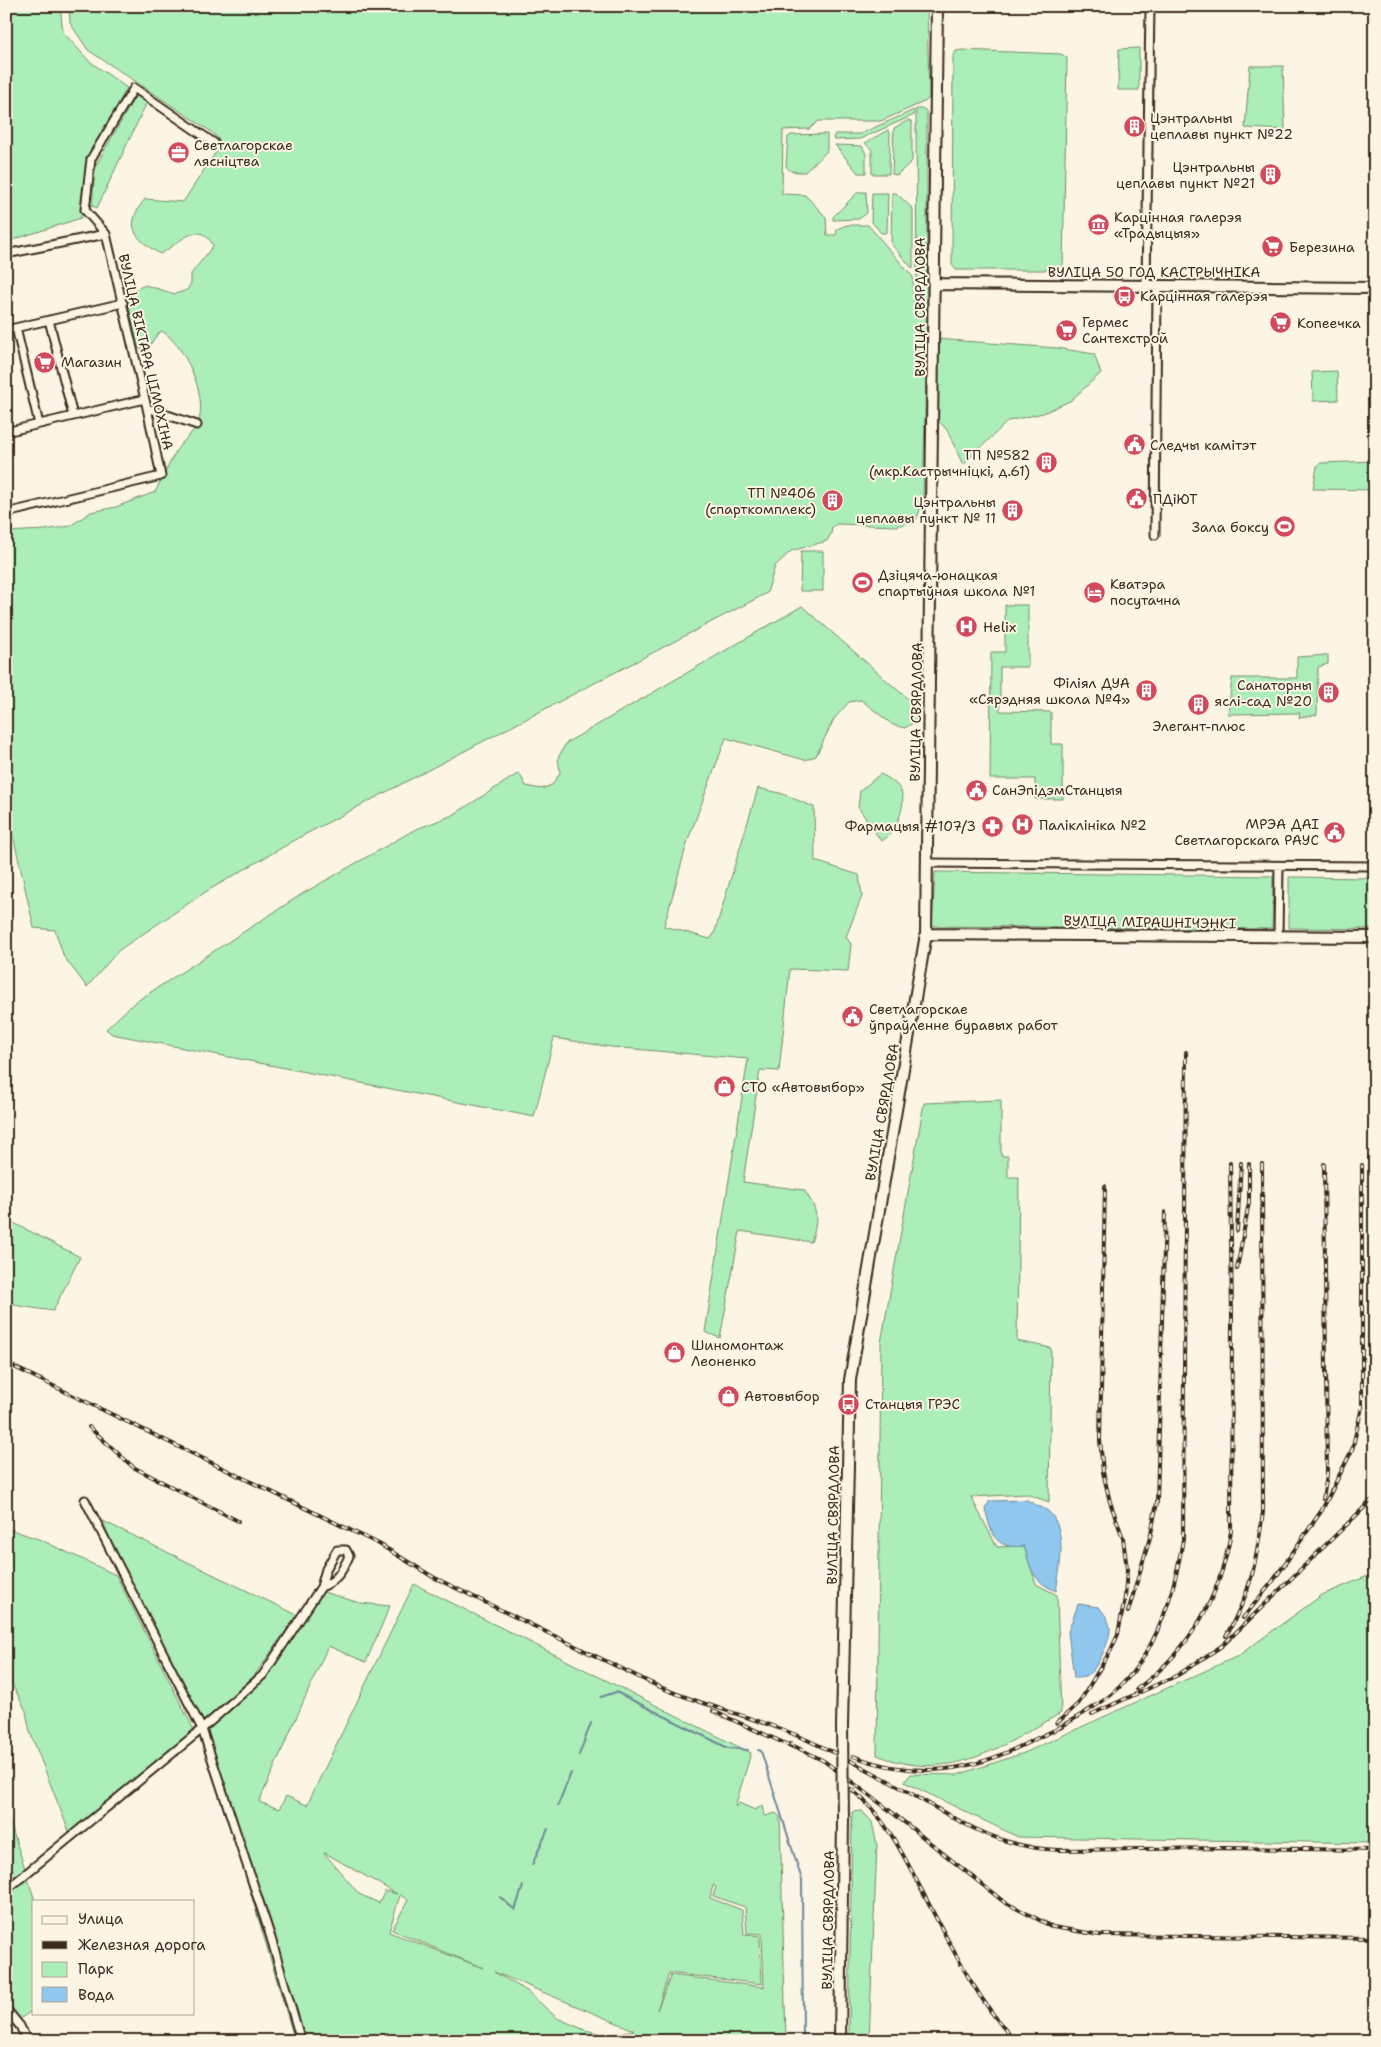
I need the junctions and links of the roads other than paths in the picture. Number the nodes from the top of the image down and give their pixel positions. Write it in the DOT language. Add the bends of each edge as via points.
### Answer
graph roads {
  1 [pos="937,6"];
  2 [pos="1150,6"];
  3 [pos="214,143"];
  4 [pos="106,234"];
  5 [pos="6,254"];
  6 [pos="934,284"];
  7 [pos="1151,286"];
  8 [pos="1375,288"];
  9 [pos="123,303"];
  10 [pos="49,320"];
  11 [pos="16,328"];
  12 [pos="6,330"];
  13 [pos="145,399"];
  14 [pos="147,408"];
  15 [pos="73,416"];
  16 [pos="39,424"];
  17 [pos="197,425"];
  18 [pos="6,432"];
  19 [pos="6,513"];
  20 [pos="1155,535"];
  21 [pos="928,863"];
  22 [pos="1279,866"];
  23 [pos="1375,866"];
  24 [pos="926,934"];
  25 [pos="1278,937"];
  26 [pos="1375,937"];
  27 [pos="85,1500"];
  28 [pos="321,1587"];
  29 [pos="202,1729"];
  30 [pos="6,1890"];
  31 [pos="6,2009"];
  32 [pos="27,2041"];
  33 [pos="301,2041"];
  34 [pos="840,2041"];
  1 -- 6 [label="main road, ВУЛІЦА СВЯРДЛОВА"];
  2 -- 7 [label="street"];
  3 -- 4 [label="street" via="134,88 91,159 85,210"];
  4 -- 5 [label="street"];
  4 -- 9 [label="street, ВУЛІЦА ВІКТАРА ЦІМОХІНА"];
  6 -- 7 [label="main road, ВУЛІЦА 50 ГОД КАСТРЫЧНІКА"];
  6 -- 21 [label="main road, ВУЛІЦА СВЯРДЛОВА"];
  7 -- 8 [label="main road, ВУЛІЦА 50 ГОД КАСТРЫЧНІКА"];
  7 -- 20 [label="street"];
  9 -- 10 [label="street"];
  9 -- 13 [label="street, ВУЛІЦА ВІКТАРА ЦІМОХІНА"];
  10 -- 11 [label="street"];
  10 -- 15 [label="street"];
  11 -- 12 [label="street"];
  11 -- 16 [label="street"];
  13 -- 14 [label="street, ВУЛІЦА ВІКТАРА ЦІМОХІНА"];
  13 -- 15 [label="street"];
  14 -- 17 [label="street"];
  14 -- 19 [label="street, ВУЛІЦА ВІКТАРА ЦІМОХІНА" via="161,476"];
  15 -- 16 [label="street"];
  16 -- 18 [label="street"];
  21 -- 22 [label="street"];
  21 -- 24 [label="main road, ВУЛІЦА СВЯРДЛОВА"];
  22 -- 23 [label="street"];
  22 -- 25 [label="street"];
  24 -- 25 [label="main road, ВУЛІЦА МІРАШНІЧЭНКІ"];
  24 -- 34 [label="main road, ВУЛІЦА СВЯРДЛОВА, bridge" via="850,1380 842,1725"];
  25 -- 26 [label="main road, ВУЛІЦА МІРАШНІЧЭНКІ"];
  27 -- 29 [label="street"];
  28 -- 28 [label="street" via="326,1569 337,1550 346,1550 349,1556 345,1565 332,1583"];
  28 -- 29 [label="street" via="263,1676"];
  29 -- 30 [label="street"];
  29 -- 33 [label="street" via="271,1938"];
  31 -- 32 [label="street"];
}
